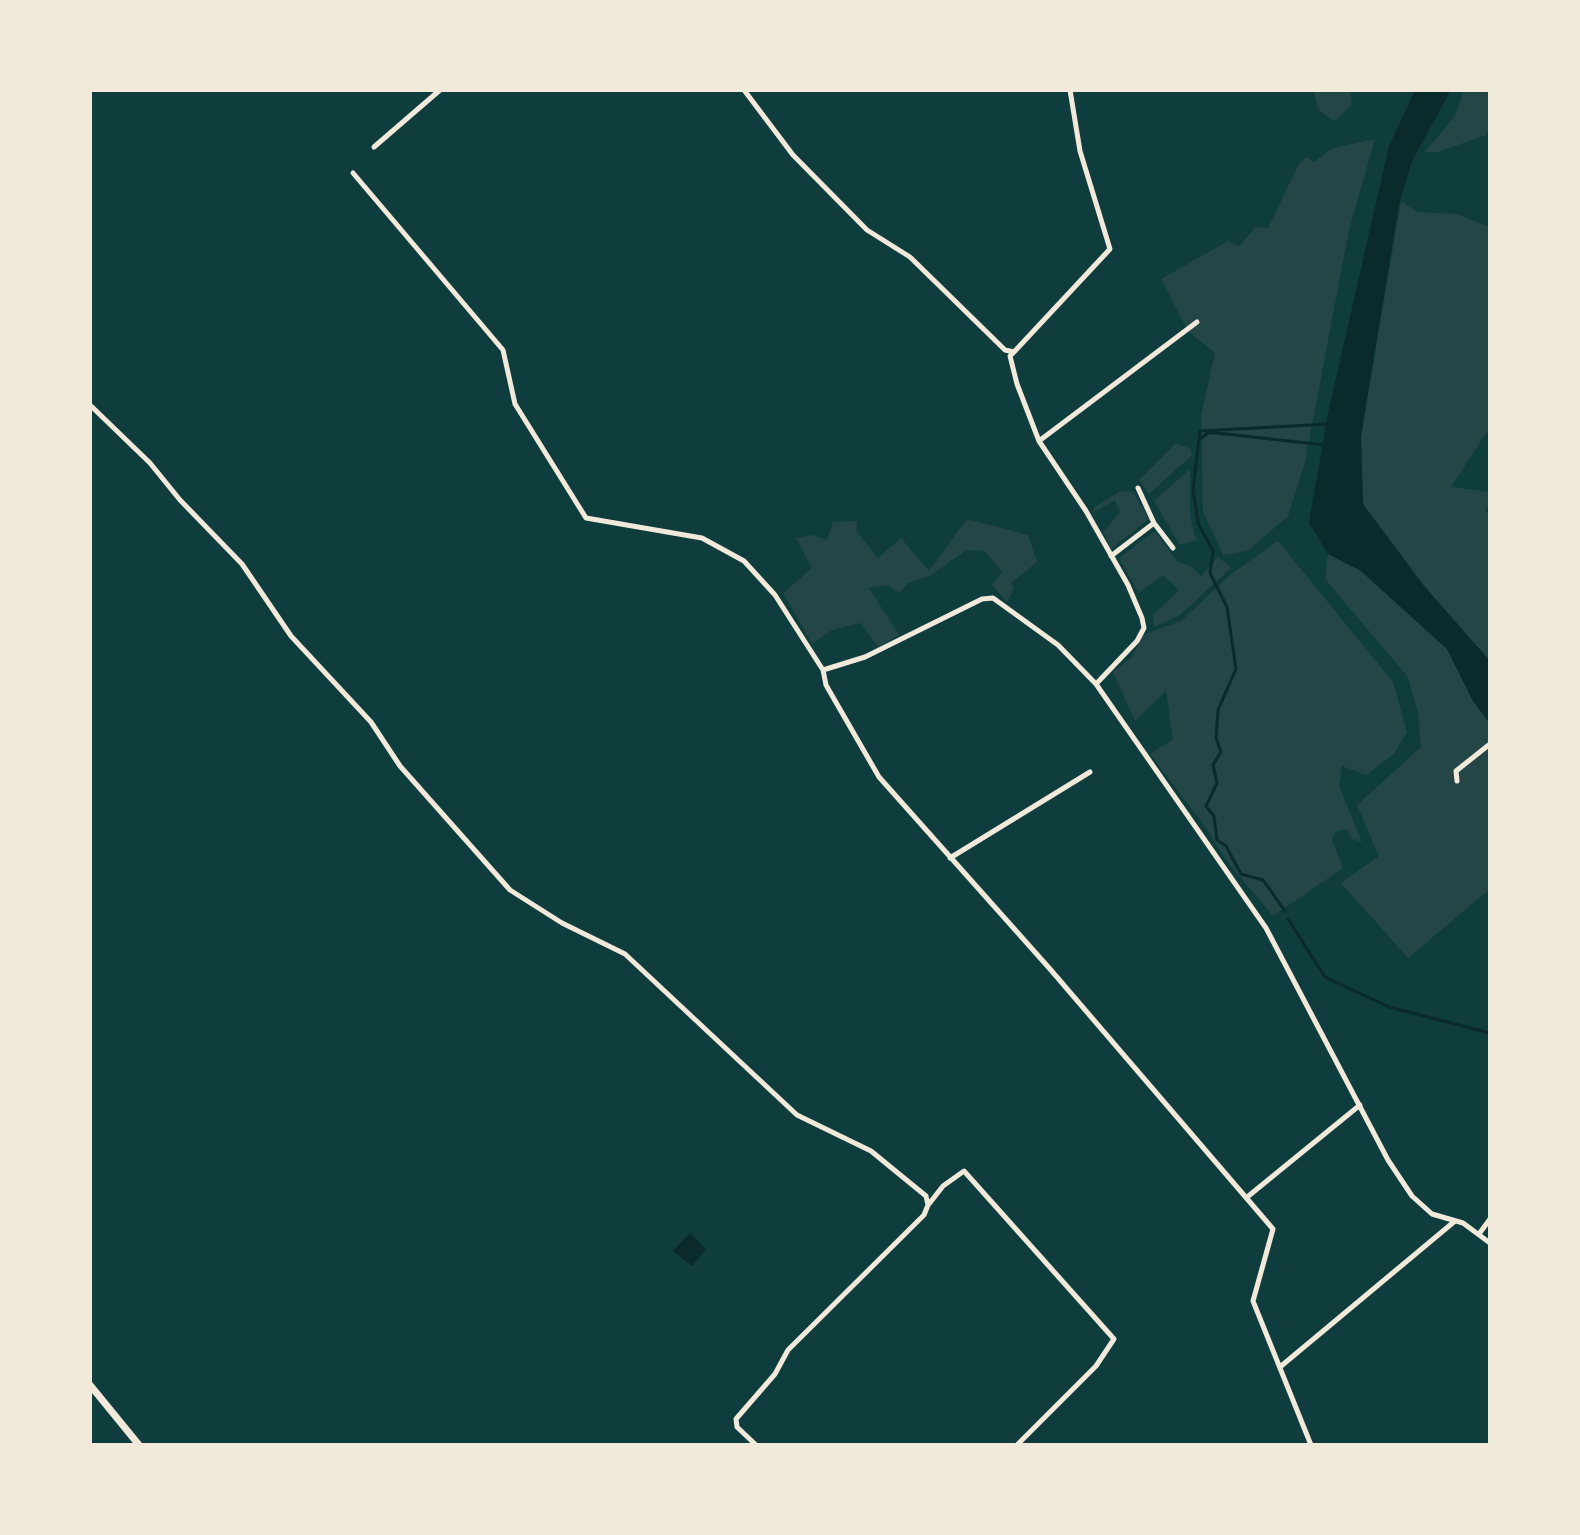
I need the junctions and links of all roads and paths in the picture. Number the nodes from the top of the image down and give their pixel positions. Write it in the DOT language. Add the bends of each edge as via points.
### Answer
graph roads {
  1 [pos="440,90"];
  2 [pos="744,90"];
  3 [pos="1070,90"];
  4 [pos="374,147"];
  5 [pos="353,173"];
  6 [pos="1197,322"];
  7 [pos="1014,352"];
  8 [pos="90,405"];
  9 [pos="1039,441"];
  10 [pos="1138,488"];
  11 [pos="1154,523"];
  12 [pos="1173,548"];
  13 [pos="1111,556"];
  14 [pos="823,670"];
  15 [pos="1096,684"];
  16 [pos="1490,744"];
  17 [pos="1090,772"];
  18 [pos="1457,781"];
  19 [pos="950,858"];
  20 [pos="1360,1105"];
  21 [pos="1246,1198"];
  22 [pos="928,1205"];
  23 [pos="1490,1219"];
  24 [pos="1455,1221"];
  25 [pos="1479,1234"];
  26 [pos="1490,1243"];
  27 [pos="1280,1367"];
  28 [pos="90,1385"];
  29 [pos="139,1445"];
  30 [pos="756,1445"];
  31 [pos="1017,1445"];
  32 [pos="1311,1445"];
  1 -- 4 [label="street"];
  2 -- 7 [label="street" via="793,155 867,230 910,257 1005,350"];
  3 -- 7 [label="street" via="1080,151 1110,249"];
  5 -- 14 [label="street" via="503,350 515,404 586,518 702,538 744,561 775,595"];
  6 -- 9 [label="street"];
  7 -- 9 [label="street" via="1010,356 1017,384"];
  8 -- 22 [label="street" via="242,564 291,636 371,722 400,766 510,890 625,954 797,1115 871,1151 926,1196"];
  9 -- 13 [label="street"];
  10 -- 11 [label="street"];
  11 -- 12 [label="street"];
  11 -- 13 [label="street"];
  13 -- 15 [label="street" via="1144,628 1127,654"];
  14 -- 15 [label="street" via="865,657 993,598 1058,645"];
  14 -- 19 [label="street" via="826,685 879,777"];
  15 -- 20 [label="street" via="1266,928"];
  16 -- 18 [label="street" via="1456,771"];
  17 -- 19 [label="street"];
  19 -- 21 [label="street"];
  20 -- 21 [label="street"];
  20 -- 24 [label="street" via="1412,1196 1432,1214"];
  21 -- 27 [label="street" via="1273,1229 1253,1301"];
  22 -- 30 [label="street" via="924,1215 788,1350 775,1374 736,1419 737,1427"];
  22 -- 31 [label="street" via="964,1171 1113,1335 1096,1366"];
  23 -- 25 [label="street"];
  24 -- 25 [label="street"];
  24 -- 27 [label="street"];
  25 -- 26 [label="street"];
  27 -- 32 [label="street"];
  28 -- 29 [label="main road"];
}
